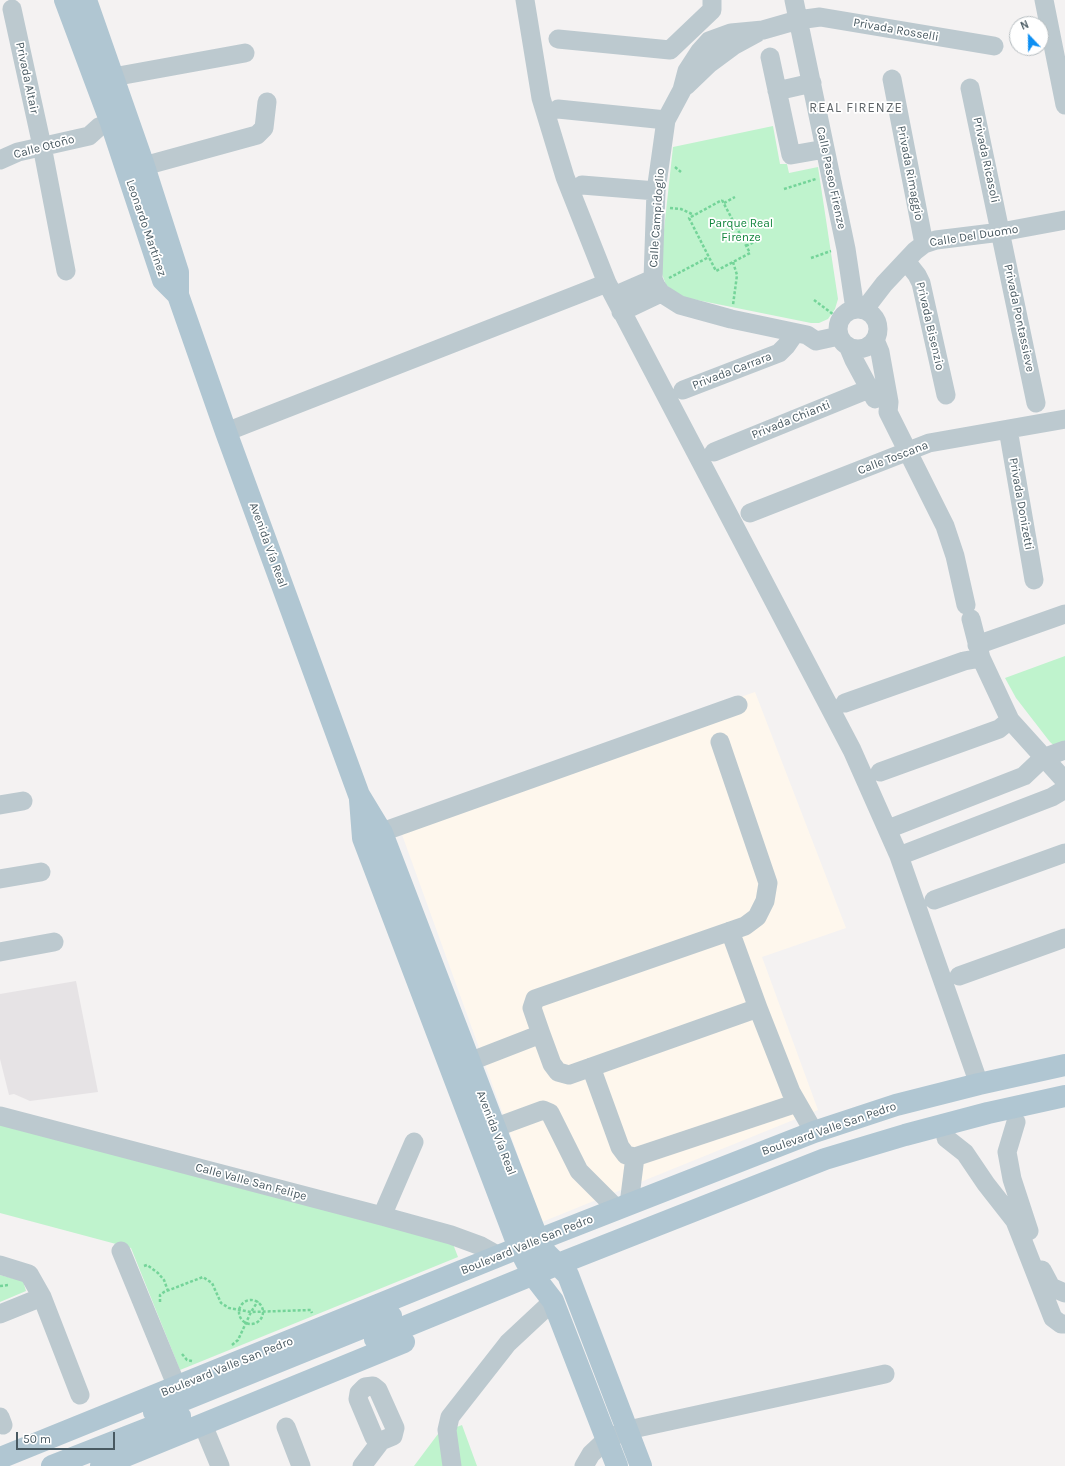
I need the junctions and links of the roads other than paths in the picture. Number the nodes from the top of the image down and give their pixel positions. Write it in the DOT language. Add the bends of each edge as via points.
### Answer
graph roads {
  1 [pos="65,0"];
  2 [pos="86,0"];
  3 [pos="525,0"];
  4 [pos="712,0"];
  5 [pos="794,0"];
  6 [pos="1044,0"];
  7 [pos="12,9"];
  8 [pos="798,20"];
  9 [pos="696,24"];
  10 [pos="558,39"];
  11 [pos="994,46"];
  12 [pos="706,52"];
  13 [pos="245,53"];
  14 [pos="770,57"];
  15 [pos="113,77"];
  16 [pos="892,79"];
  17 [pos="812,83"];
  18 [pos="970,88"];
  19 [pos="777,91"];
  20 [pos="267,102"];
  21 [pos="1065,105"];
  22 [pos="558,110"];
  23 [pos="666,120"];
  24 [pos="122,129"];
  25 [pos="42,146"];
  26 [pos="825,149"];
  27 [pos="0,160"];
  28 [pos="144,166"];
  29 [pos="582,185"];
  30 [pos="656,199"];
  31 [pos="1065,220"];
  32 [pos="1001,232"];
  33 [pos="924,244"];
  34 [pos="906,261"];
  35 [pos="66,271"];
  36 [pos="656,286"];
  37 [pos="178,295"];
  38 [pos="614,297"];
  39 [pos="848,325"];
  40 [pos="801,334"];
  41 [pos="876,340"];
  42 [pos="869,389"];
  43 [pos="683,390"];
  44 [pos="946,395"];
  45 [pos="1036,403"];
  46 [pos="888,412"];
  47 [pos="1065,419"];
  48 [pos="1008,429"];
  49 [pos="226,432"];
  50 [pos="714,452"];
  51 [pos="908,452"];
  52 [pos="750,513"];
  53 [pos="1034,580"];
  54 [pos="1065,614"];
  55 [pos="979,651"];
  56 [pos="845,703"];
  57 [pos="738,705"];
  58 [pos="1010,720"];
  59 [pos="720,742"];
  60 [pos="1065,750"];
  61 [pos="1043,758"];
  62 [pos="880,772"];
  63 [pos="1065,781"];
  64 [pos="1065,789"];
  65 [pos="23,801"];
  66 [pos="0,805"];
  67 [pos="942,808"];
  68 [pos="888,829"];
  69 [pos="952,835"];
  70 [pos="372,836"];
  71 [pos="1065,853"];
  72 [pos="899,856"];
  73 [pos="41,872"];
  74 [pos="0,879"];
  75 [pos="934,900"];
  76 [pos="730,931"];
  77 [pos="1065,938"];
  78 [pos="54,942"];
  79 [pos="0,952"];
  80 [pos="959,976"];
  81 [pos="758,1008"];
  82 [pos="541,1034"];
  83 [pos="460,1065"];
  84 [pos="1065,1065"];
  85 [pos="591,1067"];
  86 [pos="1065,1080"];
  87 [pos="979,1084"];
  88 [pos="1065,1096"];
  89 [pos="797,1103"];
  90 [pos="1065,1111"];
  91 [pos="0,1116"];
  92 [pos="1016,1122"];
  93 [pos="494,1128"];
  94 [pos="814,1132"];
  95 [pos="946,1138"];
  96 [pos="414,1142"];
  97 [pos="635,1157"];
  98 [pos="623,1207"];
  99 [pos="382,1216"];
  100 [pos="121,1251"];
  101 [pos="0,1265"];
  102 [pos="538,1266"];
  103 [pos="1065,1293"];
  104 [pos="42,1297"];
  105 [pos="0,1314"];
  106 [pos="1065,1324"];
  107 [pos="312,1352"];
  108 [pos="885,1374"];
  109 [pos="177,1387"];
  110 [pos="80,1395"];
  111 [pos="203,1425"];
  112 [pos="286,1427"];
  113 [pos="628,1430"];
  114 [pos="607,1439"];
  115 [pos="381,1441"];
  116 [pos="46,1457"];
  117 [pos="0,1458"];
  118 [pos="18,1466"];
  119 [pos="101,1466"];
  120 [pos="220,1466"];
  121 [pos="301,1466"];
  122 [pos="362,1466"];
  123 [pos="452,1466"];
  124 [pos="584,1466"];
  125 [pos="617,1466"];
  126 [pos="641,1466"];
  1 -- 24 [label="main road, Leonardo Martínez"];
  2 -- 15 [label="main road, Leonardo Martínez"];
  3 -- 38 [label="street" via="540,98 564,177"];
  4 -- 9 [label="street" via="712,10"];
  5 -- 8 [label="street, Calle Paseo Firenze"];
  6 -- 21 [label="street"];
  7 -- 25 [label="street, Privada Altair"];
  8 -- 11 [label="street, Privada Rosselli" via="820,17"];
  8 -- 12 [label="street, Calle Campidoglio" via="763,30 731,33"];
  8 -- 17 [label="street, Calle Paseo Firenze"];
  9 -- 10 [label="street" via="670,50"];
  9 -- 12 [label="street"];
  12 -- 23 [label="street, Calle Campidoglio"];
  13 -- 15 [label="street"];
  14 -- 19 [label="street"];
  15 -- 24 [label="main road, Leonardo Martínez"];
  16 -- 33 [label="street, Privada Rimaggio"];
  17 -- 19 [label="street"];
  17 -- 26 [label="street, Calle Paseo Firenze"];
  18 -- 32 [label="street, Privada Ricasoli"];
  19 -- 26 [label="street" via="791,155"];
  20 -- 28 [label="street" via="264,128 257,135"];
  22 -- 23 [label="street"];
  23 -- 30 [label="street, Calle Campidoglio"];
  24 -- 25 [label="street, Calle Otoño" via="99,127 89,136"];
  24 -- 28 [label="main road, Leonardo Martínez"];
  24 -- 37 [label="main road, Leonardo Martínez" via="163,280"];
  25 -- 27 [label="street, Calle Otoño"];
  25 -- 35 [label="street, Privada Altair"];
  26 -- 39 [label="street, Calle Paseo Firenze" via="846,249"];
  28 -- 37 [label="main road, Leonardo Martínez" via="178,272"];
  29 -- 30 [label="street"];
  30 -- 36 [label="street, Calle Campidoglio"];
  31 -- 32 [label="street, Calle Del Duomo"];
  32 -- 33 [label="street, Calle Del Duomo" via="936,240"];
  32 -- 45 [label="street, Privada Pontassieve"];
  33 -- 34 [label="street, Calle Del Duomo"];
  34 -- 39 [label="street, Calle Del Duomo"];
  34 -- 44 [label="street, Privada Bisenzio" via="921,283"];
  36 -- 38 [label="street"];
  36 -- 40 [label="street" via="680,305"];
  37 -- 49 [label="main road, Avenida Vía Real"];
  38 -- 49 [label="street"];
  38 -- 68 [label="street" via="852,750"];
  39 -- 40 [label="street" via="816,341"];
  39 -- 41 [label="street" via="859,350"];
  39 -- 41 [label="street, Calle Paseo Firenze" via="872,315 878,322 879,332"];
  39 -- 42 [label="street, Calle Paseo Firenze"];
  40 -- 43 [label="street, Privada Carrara" via="779,353"];
  41 -- 46 [label="street, Calle Paseo Firenze" via="890,402"];
  42 -- 46 [label="street, Calle Paseo Firenze" via="879,407"];
  42 -- 50 [label="street, Privada Chianti"];
  46 -- 51 [label="street, Calle Paseo Firenze"];
  47 -- 48 [label="street, Calle Toscana"];
  48 -- 51 [label="street, Calle Toscana" via="929,443"];
  48 -- 53 [label="street, Privada Donizetti"];
  49 -- 70 [label="main road, Avenida Vía Real"];
  51 -- 52 [label="street, Calle Toscana"];
  51 -- 55 [label="street, Calle Paseo Firenze" via="946,526"];
  54 -- 55 [label="street"];
  55 -- 56 [label="street" via="964,662"];
  55 -- 58 [label="street, Calle Paseo Firenze"];
  57 -- 70 [label="street"];
  58 -- 61 [label="street, Calle Paseo Firenze"];
  58 -- 62 [label="street" via="999,729"];
  59 -- 76 [label="street" via="768,883 765,900 757,917 745,926"];
  60 -- 61 [label="street"];
  61 -- 63 [label="street, Calle Paseo Firenze"];
  61 -- 67 [label="street" via="1024,776"];
  64 -- 69 [label="street" via="1052,797"];
  65 -- 66 [label="street"];
  67 -- 68 [label="street"];
  67 -- 69 [label="street"];
  68 -- 72 [label="street"];
  69 -- 72 [label="street"];
  70 -- 83 [label="main road, Avenida Vía Real"];
  71 -- 75 [label="street"];
  72 -- 87 [label="street"];
  73 -- 74 [label="street"];
  76 -- 81 [label="street"];
  76 -- 82 [label="street" via="535,1000 532,1008"];
  77 -- 80 [label="street"];
  78 -- 79 [label="street"];
  81 -- 85 [label="street"];
  81 -- 89 [label="street"];
  82 -- 83 [label="street"];
  82 -- 85 [label="street" via="552,1064 558,1072 569,1075"];
  83 -- 93 [label="main road, Avenida Vía Real"];
  83 -- 102 [label="main road, Avenida Vía Real"];
  84 -- 87 [label="main road, Boulevard Valle San Pedro"];
  85 -- 97 [label="street" via="620,1147 626,1155"];
  86 -- 102 [label="main road, Boulevard Valle San Pedro" via="900,1120 820,1146"];
  87 -- 94 [label="main road, Boulevard Valle San Pedro" via="896,1105"];
  88 -- 102 [label="main road, Boulevard Valle San Pedro" via="904,1135 825,1159"];
  89 -- 94 [label="street"];
  89 -- 97 [label="street"];
  90 -- 92 [label="main road, Boulevard Valle San Pedro"];
  91 -- 99 [label="street, Calle Valle San Felipe"];
  92 -- 95 [label="main road, Boulevard Valle San Pedro"];
  92 -- 103 [label="street" via="1007,1152 1012,1178 1041,1268 1051,1287"];
  93 -- 98 [label="street" via="543,1110 550,1113 580,1171"];
  93 -- 102 [label="main road, Avenida Vía Real"];
  94 -- 98 [label="main road, Boulevard Valle San Pedro"];
  95 -- 102 [label="main road, Boulevard Valle San Pedro" via="830,1170"];
  95 -- 106 [label="street" via="966,1152 986,1184 1015,1220 1053,1318"];
  96 -- 99 [label="street"];
  97 -- 98 [label="street"];
  98 -- 102 [label="main road, Boulevard Valle San Pedro"];
  99 -- 102 [label="street, Calle Valle San Felipe" via="451,1236"];
  100 -- 109 [label="street"];
  101 -- 104 [label="street" via="29,1274"];
  102 -- 107 [label="main road, Boulevard Valle San Pedro"];
  102 -- 107 [label="main road, Boulevard Valle San Pedro"];
  102 -- 113 [label="main road, Avenida Vía Real"];
  102 -- 114 [label="main road, Avenida Vía Real"];
  102 -- 123 [label="street" via="508,1343 450,1417 447,1430"];
  104 -- 105 [label="street"];
  104 -- 110 [label="street"];
  107 -- 109 [label="main road, Boulevard Valle San Pedro"];
  107 -- 111 [label="main road, Boulevard Valle San Pedro"];
  107 -- 116 [label="main road, Boulevard Valle San Pedro"];
  108 -- 113 [label="street"];
  109 -- 116 [label="main road, Boulevard Valle San Pedro"];
  111 -- 119 [label="main road, Boulevard Valle San Pedro"];
  111 -- 120 [label="street"];
  112 -- 121 [label="street"];
  113 -- 114 [label="street"];
  113 -- 126 [label="main road, Avenida Vía Real"];
  114 -- 124 [label="street" via="591,1454"];
  114 -- 125 [label="main road, Avenida Vía Real"];
  115 -- 122 [label="street"];
  116 -- 117 [label="main road, Boulevard Valle San Pedro"];
  116 -- 118 [label="main road, Boulevard Valle San Pedro"];
}
